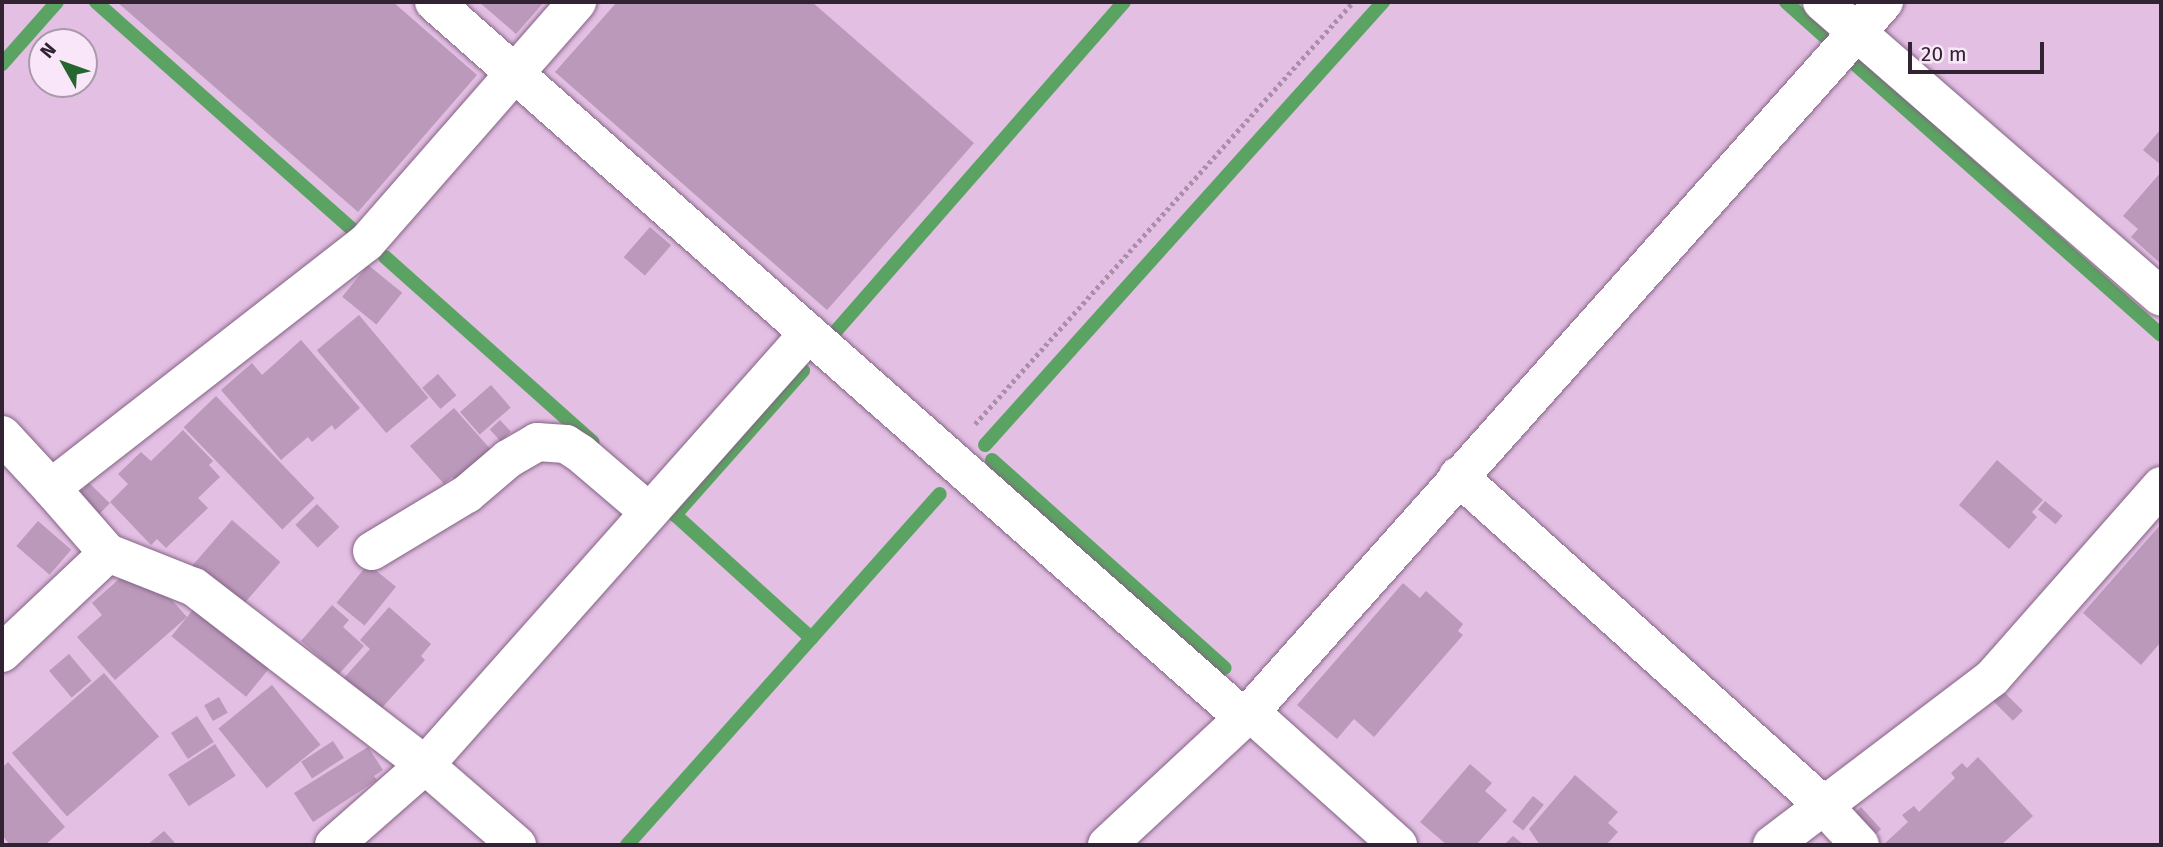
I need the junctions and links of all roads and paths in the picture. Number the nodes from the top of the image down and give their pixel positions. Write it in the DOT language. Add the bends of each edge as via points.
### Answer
graph roads {
  1 [pos="434,2"];
  2 [pos="578,2"];
  3 [pos="1353,2"];
  4 [pos="1822,2"];
  5 [pos="1884,2"];
  6 [pos="1855,33"];
  7 [pos="514,73"];
  8 [pos="2161,297"];
  9 [pos="807,334"];
  10 [pos="4,443"];
  11 [pos="946,456"];
  12 [pos="1458,476"];
  13 [pos="2161,486"];
  14 [pos="51,488"];
  15 [pos="649,512"];
  16 [pos="372,551"];
  17 [pos="108,553"];
  18 [pos="2,653"];
  19 [pos="1247,715"];
  20 [pos="425,765"];
  21 [pos="1824,806"];
  22 [pos="334,845"];
  23 [pos="516,845"];
  24 [pos="1107,845"];
  25 [pos="1398,845"];
  26 [pos="1772,845"];
  27 [pos="1860,845"];
  1 -- 7 [label="street"];
  2 -- 7 [label="street"];
  3 -- 11 [label="path"];
  4 -- 6 [label="street"];
  5 -- 6 [label="street"];
  6 -- 8 [label="street"];
  6 -- 12 [label="street"];
  7 -- 9 [label="street"];
  7 -- 14 [label="street" via="367,242"];
  9 -- 11 [label="street"];
  9 -- 15 [label="street"];
  10 -- 14 [label="street"];
  11 -- 19 [label="street"];
  12 -- 19 [label="street"];
  12 -- 21 [label="street"];
  13 -- 21 [label="street" via="1992,678"];
  14 -- 17 [label="street"];
  15 -- 16 [label="street" via="566,444 537,442 508,459 467,494"];
  15 -- 20 [label="street"];
  17 -- 18 [label="street"];
  17 -- 20 [label="street" via="194,587"];
  19 -- 24 [label="street"];
  19 -- 25 [label="street"];
  20 -- 22 [label="street"];
  20 -- 23 [label="street"];
  21 -- 26 [label="street"];
  21 -- 27 [label="street"];
}
